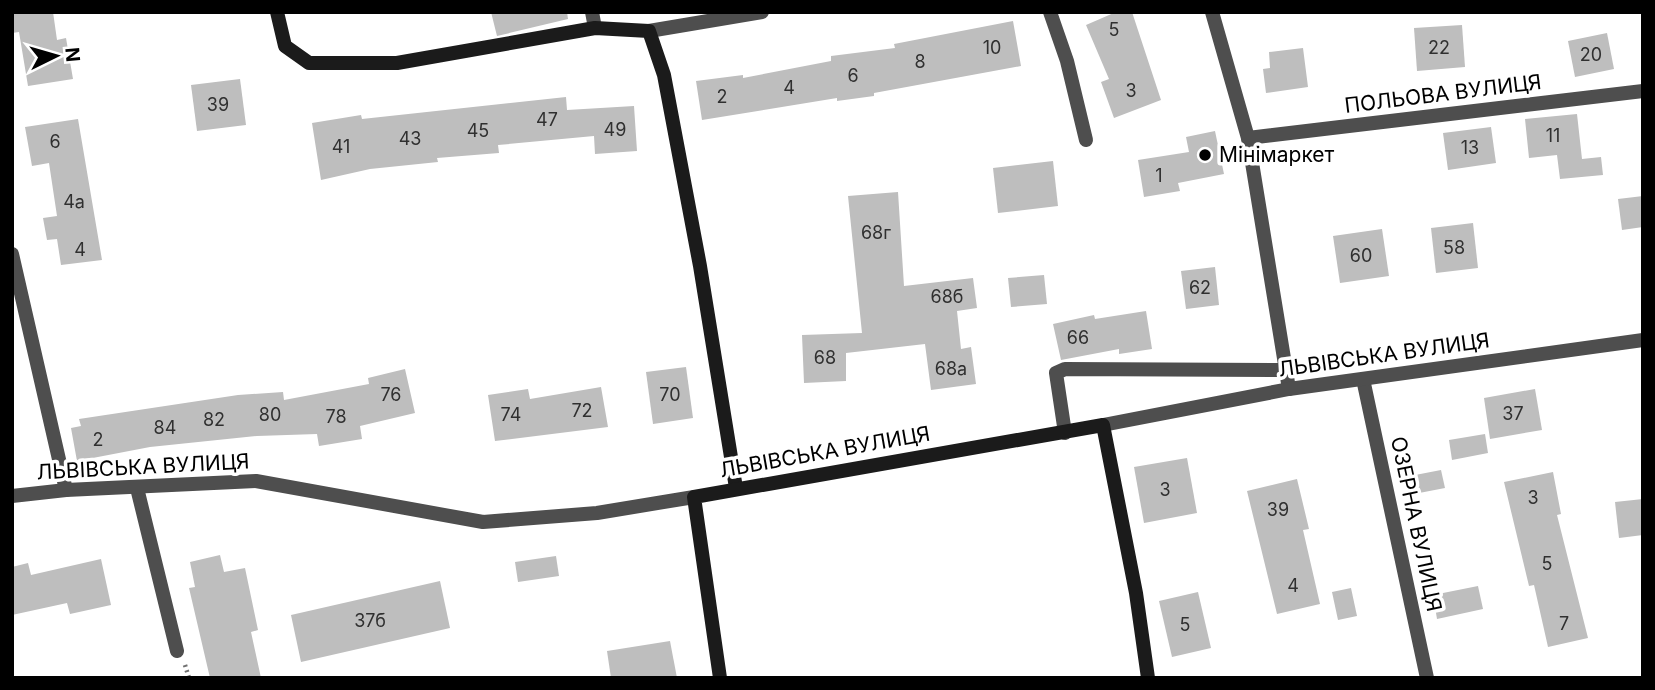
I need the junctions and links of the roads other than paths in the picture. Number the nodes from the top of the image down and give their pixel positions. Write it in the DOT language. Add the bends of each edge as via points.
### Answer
graph roads {
  1 [pos="277,12"];
  2 [pos="592,12"];
  3 [pos="762,12"];
  4 [pos="1051,12"];
  5 [pos="1212,12"];
  6 [pos="595,28"];
  7 [pos="649,31"];
  8 [pos="1643,91"];
  9 [pos="1248,138"];
  10 [pos="1086,140"];
  11 [pos="12,254"];
  12 [pos="1643,340"];
  13 [pos="1286,370"];
  14 [pos="1363,379"];
  15 [pos="1289,388"];
  16 [pos="1103,425"];
  17 [pos="1065,433"];
  18 [pos="137,488"];
  19 [pos="736,488"];
  20 [pos="66,490"];
  21 [pos="12,496"];
  22 [pos="694,497"];
  23 [pos="177,651"];
  24 [pos="720,678"];
  25 [pos="1148,678"];
  26 [pos="1427,678"];
  1 -- 6 [label="street" via="285,46 309,63 397,63"];
  2 -- 6 [label="street"];
  3 -- 7 [label="street"];
  4 -- 10 [label="street"];
  5 -- 9 [label="street"];
  6 -- 7 [label="street"];
  7 -- 19 [label="street" via="667,89"];
  8 -- 9 [label="street, ПОЛЬОВА ВУЛИЦЯ"];
  9 -- 13 [label="street"];
  11 -- 20 [label="street"];
  12 -- 14 [label="street, ЛЬВІВСЬКА ВУЛИЦЯ"];
  13 -- 15 [label="street"];
  13 -- 17 [label="street" via="1065,369 1056,373"];
  14 -- 15 [label="street, ЛЬВІВСЬКА ВУЛИЦЯ"];
  14 -- 26 [label="street, ОЗЕРНА ВУЛИЦЯ"];
  15 -- 16 [label="street, ЛЬВІВСЬКА ВУЛИЦЯ"];
  16 -- 17 [label="street, ЛЬВІВСЬКА ВУЛИЦЯ"];
  16 -- 25 [label="street"];
  17 -- 19 [label="street, ЛЬВІВСЬКА ВУЛИЦЯ"];
  18 -- 20 [label="street, ЛЬВІВСЬКА ВУЛИЦЯ"];
  18 -- 22 [label="street, ЛЬВІВСЬКА ВУЛИЦЯ" via="256,481 483,522 597,513"];
  18 -- 23 [label="street"];
  19 -- 22 [label="street, ЛЬВІВСЬКА ВУЛИЦЯ"];
  20 -- 21 [label="street, ЛЬВІВСЬКА ВУЛИЦЯ"];
  22 -- 24 [label="street"];
}
